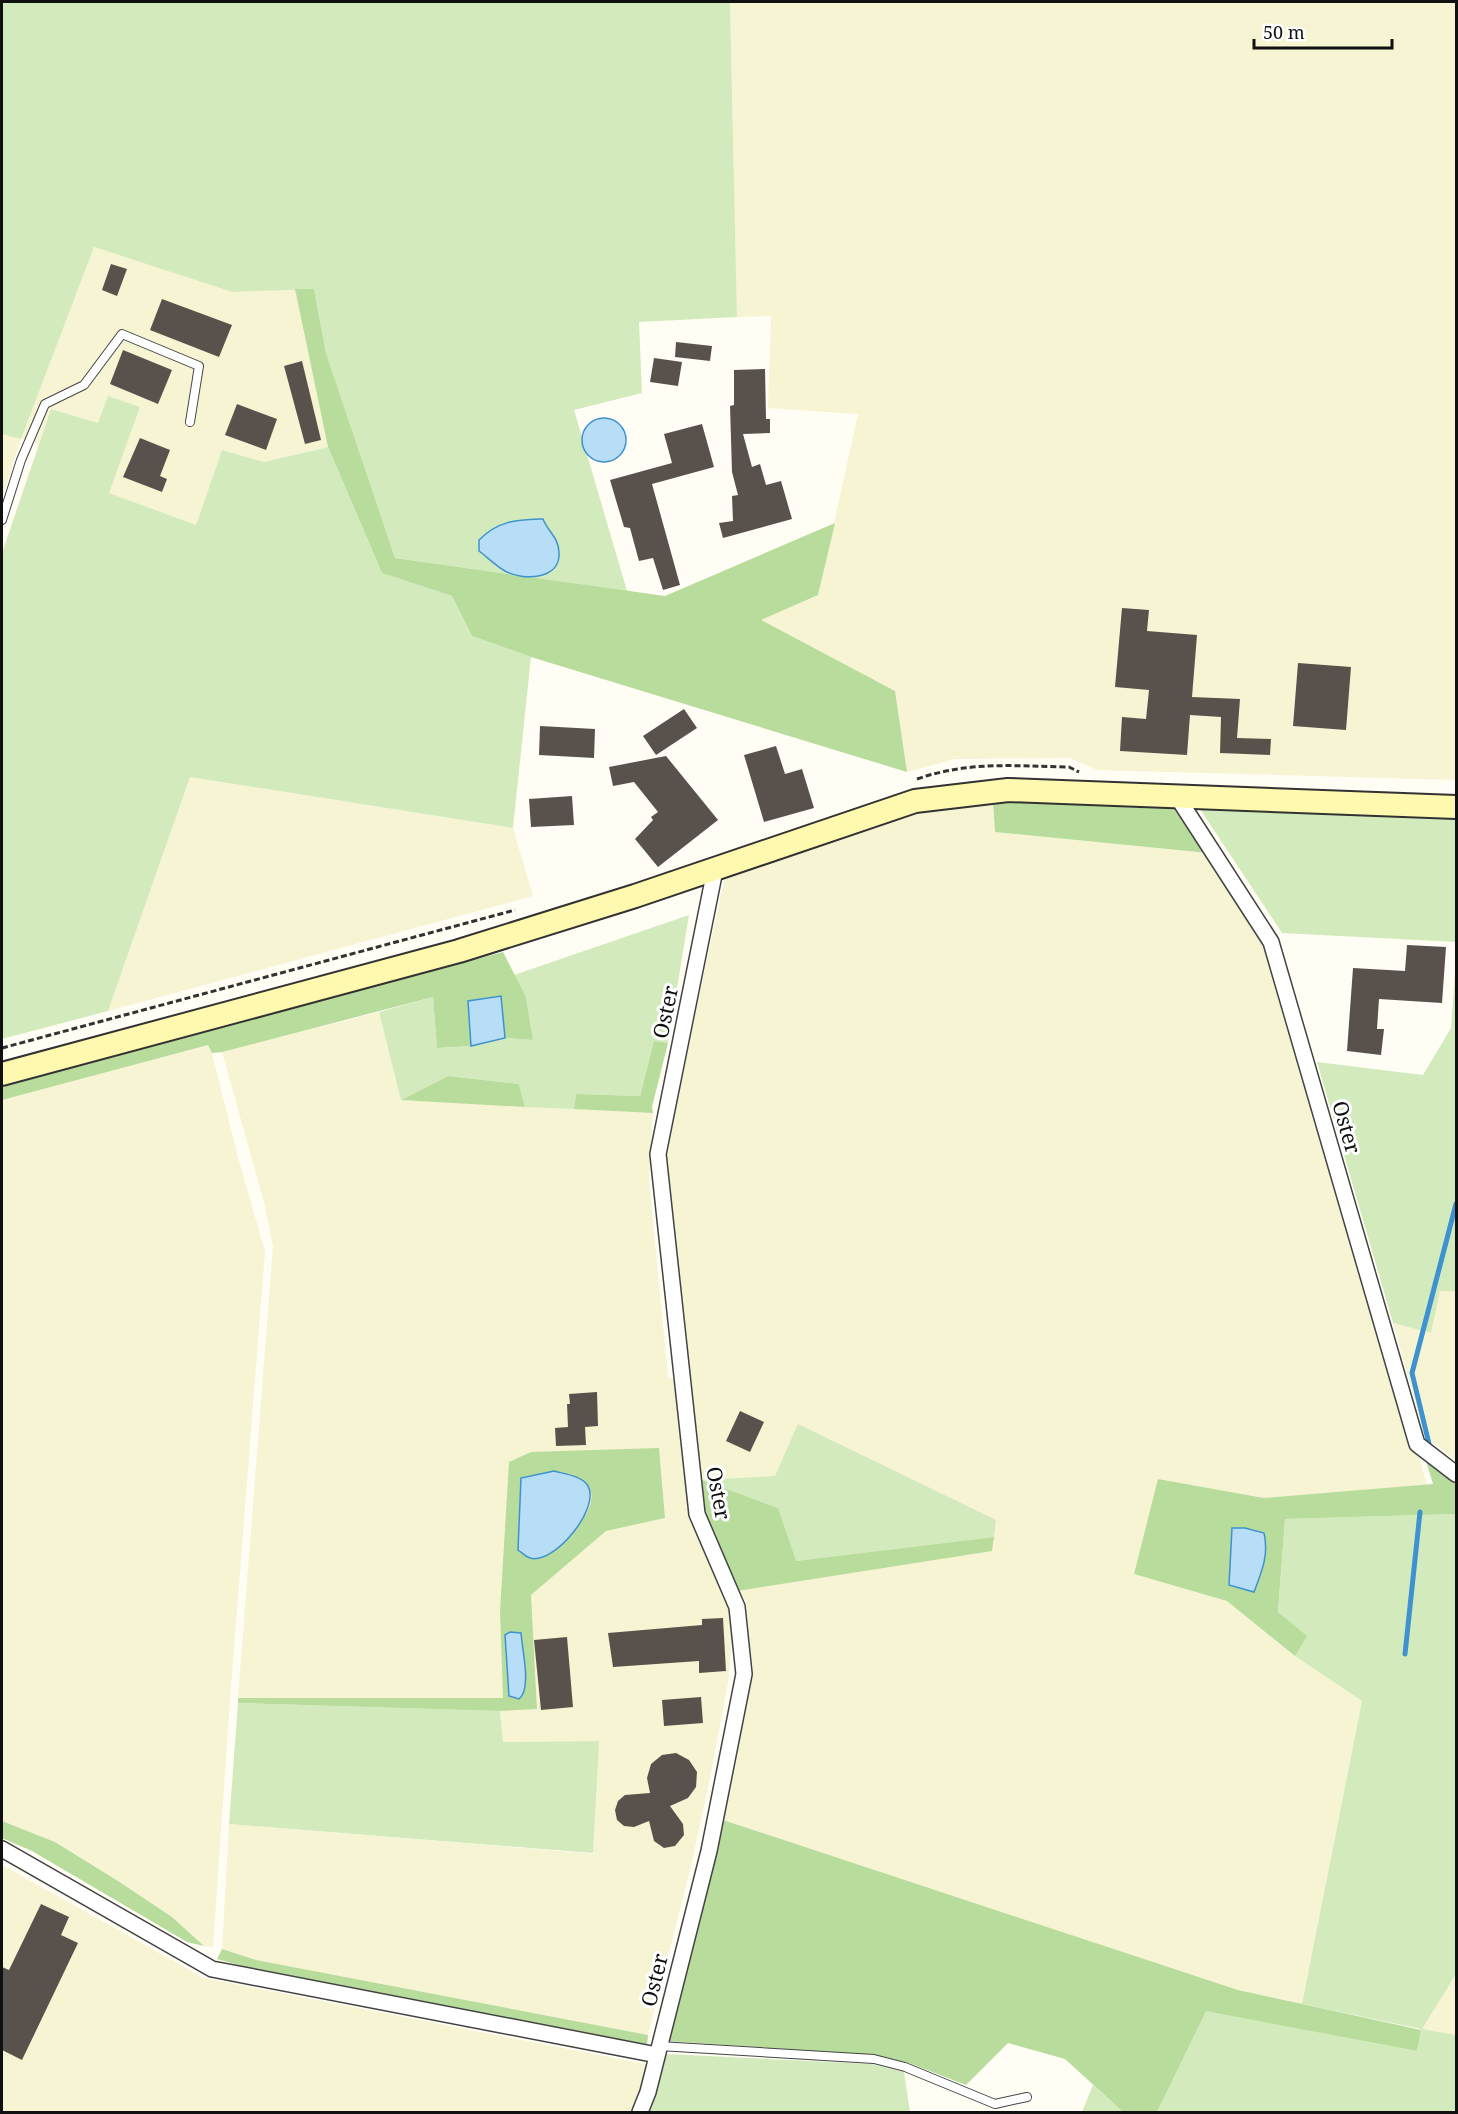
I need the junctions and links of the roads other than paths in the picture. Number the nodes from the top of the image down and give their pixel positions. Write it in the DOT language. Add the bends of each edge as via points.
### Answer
graph roads {
  1 [pos="190,422"];
  2 [pos="2,520"];
  3 [pos="1176,795"];
  4 [pos="1456,807"];
  5 [pos="715,870"];
  6 [pos="2,1074"];
  7 [pos="1456,1474"];
  8 [pos="2,1849"];
  9 [pos="658,2051"];
  10 [pos="1027,2097"];
  11 [pos="640,2112"];
  1 -- 2 [label="lane" via="199,366 122,334 84,385 45,404 21,460"];
  3 -- 4 [label="main road"];
  3 -- 5 [label="main road" via="1008,790 915,801"];
  3 -- 7 [label="street, Oster" via="1271,942 1418,1444"];
  5 -- 6 [label="main road" via="459,951"];
  5 -- 9 [label="street, Oster" via="658,1154 697,1514 737,1607 744,1674 709,1851"];
  8 -- 9 [label="street" via="212,1969"];
  9 -- 10 [label="lane" via="874,2059 905,2067 995,2104"];
  9 -- 11 [label="street, Oster"];
}
